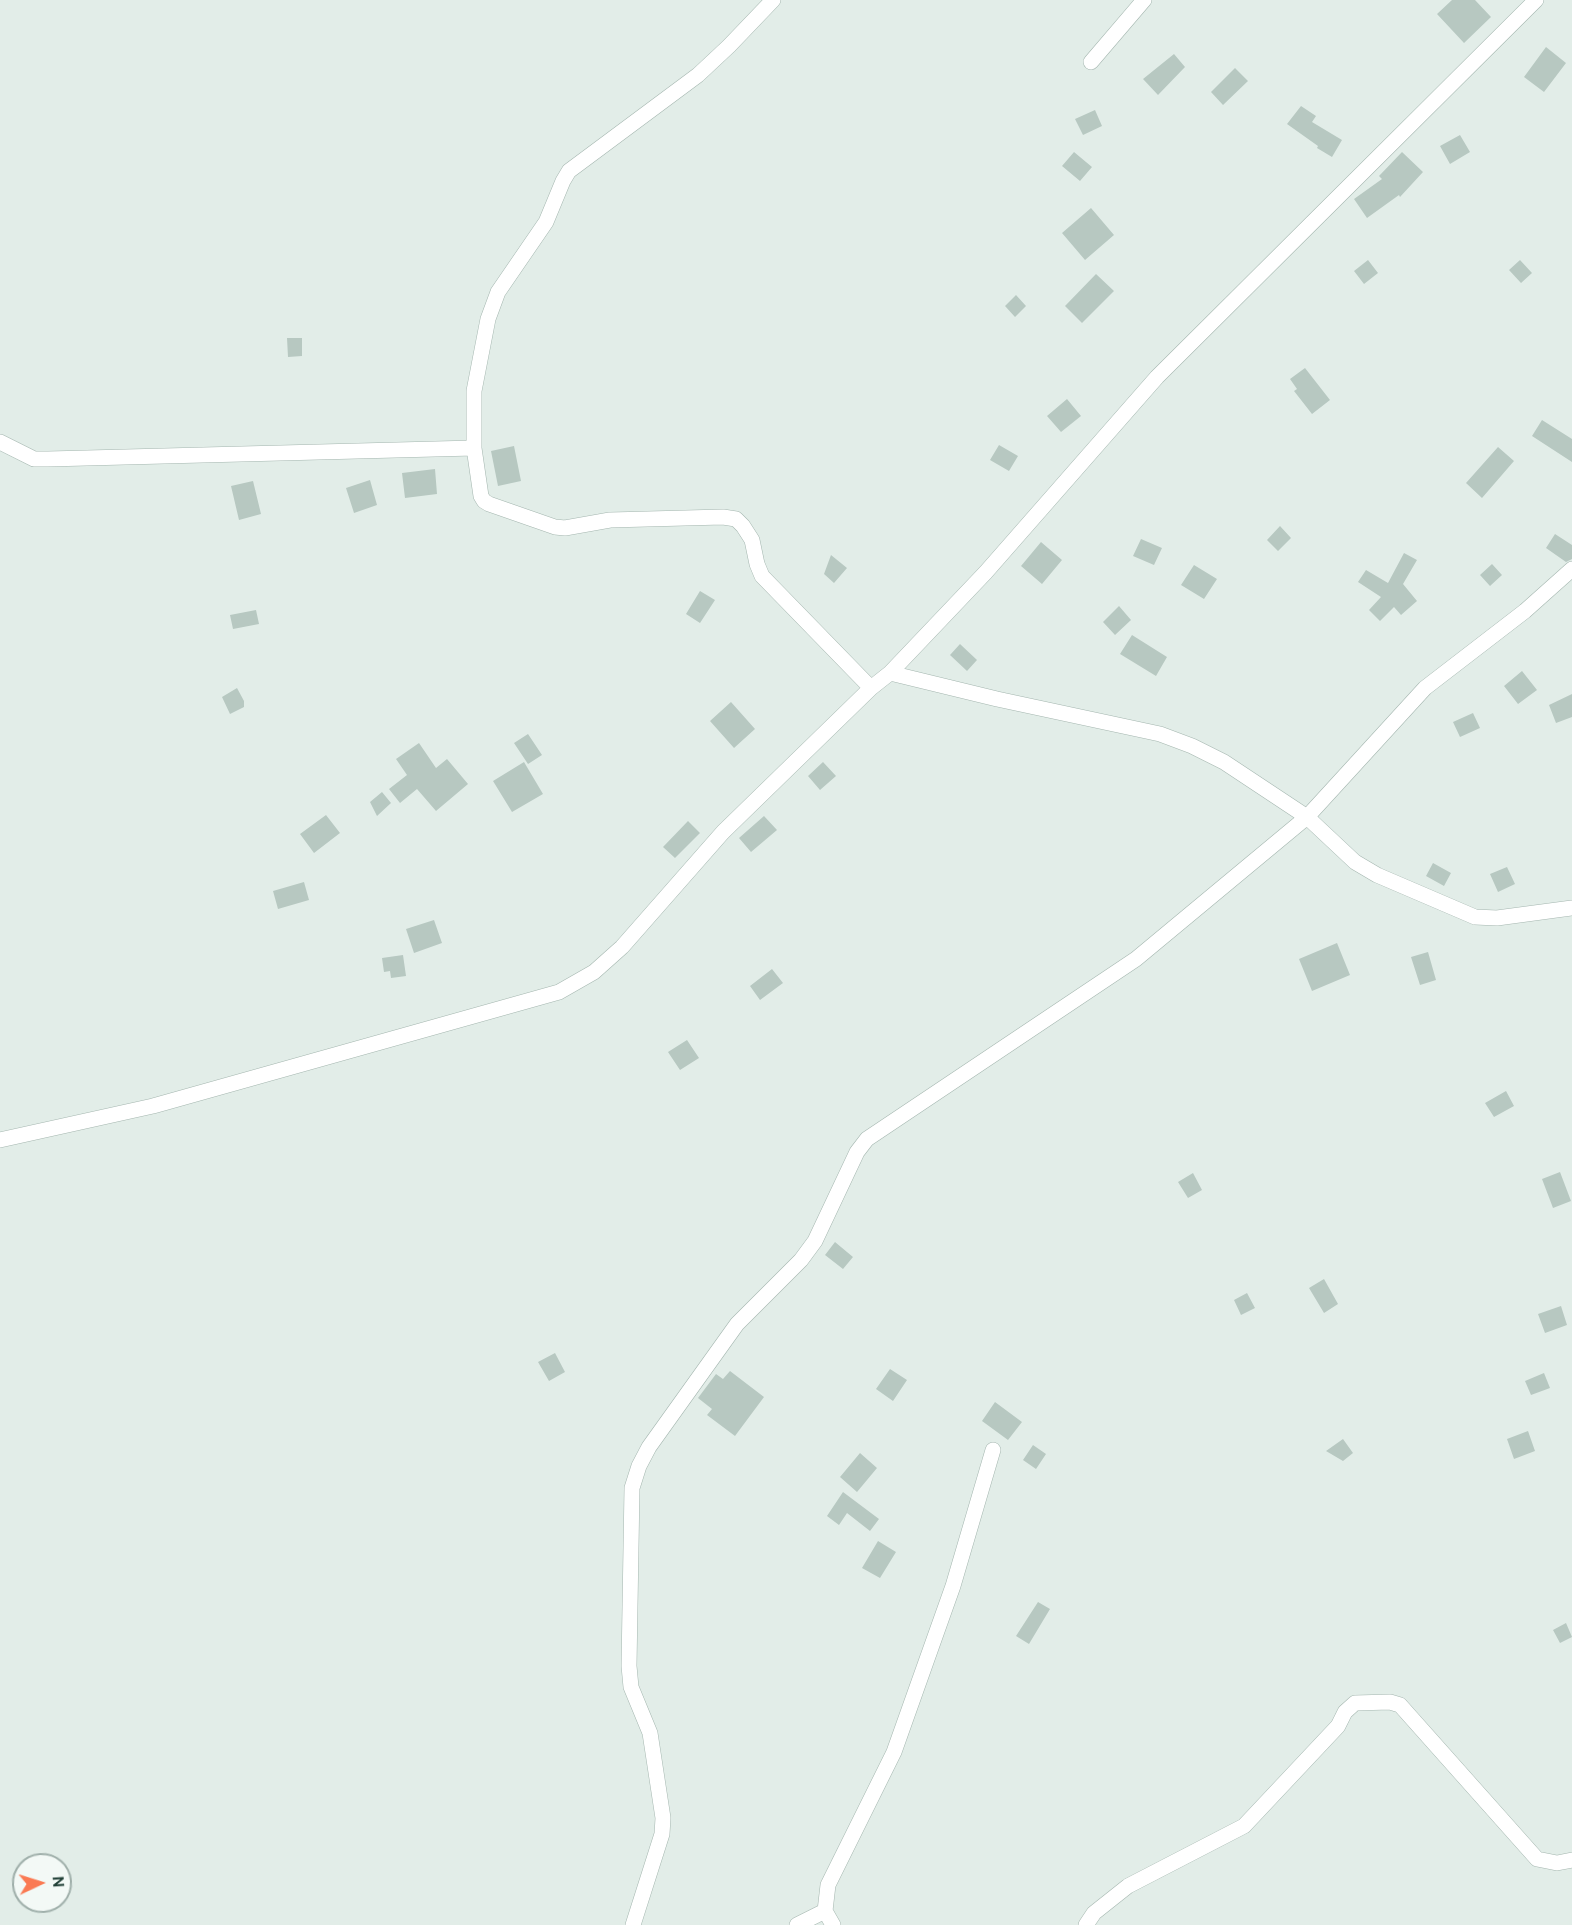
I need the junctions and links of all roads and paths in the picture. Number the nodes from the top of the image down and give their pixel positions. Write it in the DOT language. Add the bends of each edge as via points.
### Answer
graph roads {
  1 [pos="773,0"];
  2 [pos="1144,0"];
  3 [pos="1536,0"];
  4 [pos="1091,62"];
  5 [pos="0,442"];
  6 [pos="474,448"];
  7 [pos="1572,569"];
  8 [pos="890,674"];
  9 [pos="871,688"];
  10 [pos="1307,817"];
  11 [pos="1572,908"];
  12 [pos="0,1140"];
  13 [pos="993,1450"];
  14 [pos="1572,1860"];
  15 [pos="825,1911"];
  16 [pos="633,1925"];
  17 [pos="797,1925"];
  18 [pos="833,1925"];
  19 [pos="1086,1925"];
  1 -- 6 [label="street" via="698,75 569,171 546,222 498,292 488,318 474,391"];
  2 -- 4 [label="street"];
  3 -- 8 [label="street" via="1156,377 986,572"];
  5 -- 6 [label="street" via="34,459"];
  6 -- 9 [label="street" via="483,501 555,527 610,520 735,519 752,540 762,576"];
  7 -- 10 [label="street" via="1525,611 1425,688"];
  8 -- 9 [label="street"];
  8 -- 10 [label="street" via="1160,734 1224,762"];
  9 -- 12 [label="street" via="723,832 622,947 594,972 559,992 153,1106"];
  10 -- 11 [label="street" via="1355,862 1475,917 1497,918"];
  10 -- 16 [label="street" via="1136,959 867,1139 857,1152 815,1241 737,1324 649,1447 632,1488 629,1666 631,1687 650,1733 663,1818 662,1834"];
  13 -- 15 [label="street" via="927,1663 894,1752 828,1886"];
  14 -- 19 [label="street" via="1557,1863 1537,1858 1400,1705 1355,1703 1244,1826 1128,1886 1094,1913"];
  15 -- 17 [label="street"];
  15 -- 18 [label="street"];
}
